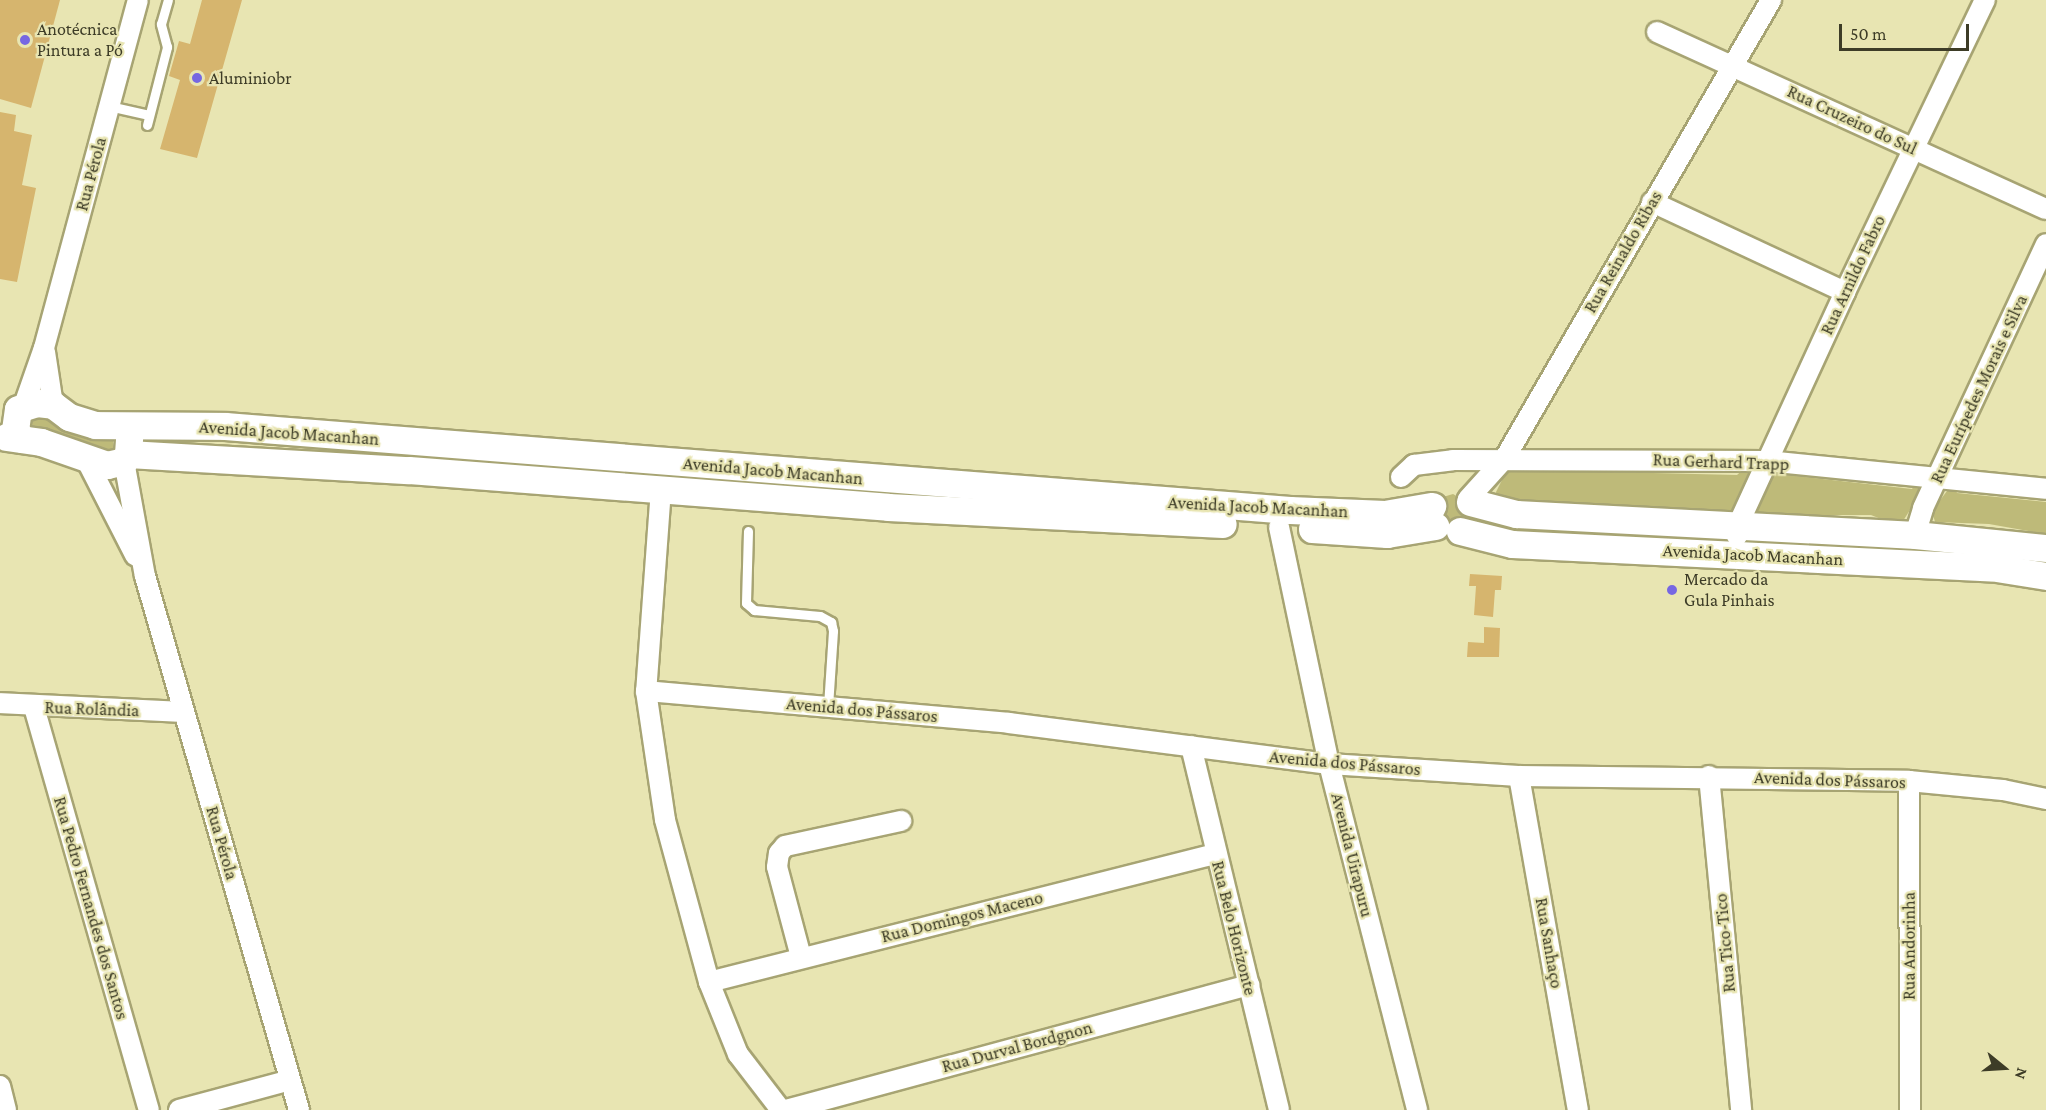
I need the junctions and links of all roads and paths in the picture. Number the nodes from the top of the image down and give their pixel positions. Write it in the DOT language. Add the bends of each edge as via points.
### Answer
graph roads {
  1 [pos="138,0"];
  2 [pos="168,0"];
  3 [pos="1771,0"];
  4 [pos="1985,0"];
  5 [pos="1658,32"];
  6 [pos="1733,64"];
  7 [pos="109,106"];
  8 [pos="150,115"];
  9 [pos="147,125"];
  10 [pos="1913,150"];
  11 [pos="1652,202"];
  12 [pos="2046,209"];
  13 [pos="2046,244"];
  14 [pos="1845,292"];
  15 [pos="44,348"];
  16 [pos="53,405"];
  17 [pos="14,408"];
  18 [pos="114,424"];
  19 [pos="11,438"];
  20 [pos="126,457"];
  21 [pos="1505,458"];
  22 [pos="87,461"];
  23 [pos="1767,461"];
  24 [pos="1401,477"];
  25 [pos="1938,478"];
  26 [pos="661,489"];
  27 [pos="2046,489"];
  28 [pos="1469,500"];
  29 [pos="1442,521"];
  30 [pos="1280,527"];
  31 [pos="1737,527"];
  32 [pos="748,531"];
  33 [pos="1915,535"];
  34 [pos="2046,548"];
  35 [pos="1736,555"];
  36 [pos="146,576"];
  37 [pos="2046,576"];
  38 [pos="646,691"];
  39 [pos="0,703"];
  40 [pos="34,707"];
  41 [pos="828,707"];
  42 [pos="184,712"];
  43 [pos="1191,746"];
  44 [pos="1329,764"];
  45 [pos="1519,776"];
  46 [pos="1709,776"];
  47 [pos="1909,782"];
  48 [pos="2046,799"];
  49 [pos="901,821"];
  50 [pos="1215,854"];
  51 [pos="801,957"];
  52 [pos="709,981"];
  53 [pos="1249,985"];
  54 [pos="290,1080"];
  55 [pos="0,1086"];
  56 [pos="6,1110"];
  57 [pos="148,1110"];
  58 [pos="179,1110"];
  59 [pos="299,1110"];
  60 [pos="783,1110"];
  61 [pos="1279,1110"];
  62 [pos="1417,1110"];
  63 [pos="1578,1110"];
  64 [pos="1741,1110"];
  65 [pos="1910,1110"];
  1 -- 7 [label="street, Rua Pérola"];
  2 -- 8 [label="lane" via="161,24 167,47"];
  3 -- 6 [label="street, Rua Reinaldo Ribas"];
  4 -- 10 [label="street, Rua Arnildo Fabro"];
  5 -- 6 [label="street, Rua Cruzeiro do Sul"];
  6 -- 10 [label="street, Rua Cruzeiro do Sul"];
  6 -- 11 [label="street, Rua Reinaldo Ribas"];
  7 -- 8 [label="lane"];
  7 -- 15 [label="street, Rua Pérola"];
  8 -- 9 [label="lane"];
  10 -- 12 [label="street, Rua Cruzeiro do Sul"];
  10 -- 14 [label="street, Rua Arnildo Fabro"];
  11 -- 14 [label="street"];
  11 -- 21 [label="street, Rua Reinaldo Ribas"];
  13 -- 25 [label="street, Rua Eurípedes Morais e Silva"];
  14 -- 23 [label="street, Rua Arnildo Fabro"];
  15 -- 16 [label="street, Rua Pérola"];
  15 -- 17 [label="street, Rua Pérola"];
  16 -- 17 [label="main road, Avenida Jacob Macanhan"];
  16 -- 18 [label="main road, Avenida Jacob Macanhan" via="86,423"];
  17 -- 19 [label="main road, Avenida Jacob Macanhan" via="15,430"];
  18 -- 20 [label="main road" via="126,429"];
  18 -- 29 [label="main road, Avenida Jacob Macanhan" via="225,426"];
  19 -- 22 [label="main road, Avenida Jacob Macanhan" via="60,449"];
  20 -- 22 [label="main road, Avenida Jacob Macanhan" via="107,465"];
  20 -- 26 [label="main road, Avenida Jacob Macanhan"];
  20 -- 36 [label="street, Rua Pérola"];
  21 -- 23 [label="street, Rua Gerhard Trapp"];
  21 -- 24 [label="street, Rua Gerhard Trapp" via="1414,465"];
  21 -- 28 [label="street, Rua Reinaldo Ribas"];
  22 -- 36 [label="street, Rua Pérola"];
  23 -- 25 [label="street, Rua Gerhard Trapp"];
  23 -- 31 [label="street, Rua Arnildo Fabro"];
  25 -- 27 [label="street, Rua Gerhard Trapp"];
  25 -- 33 [label="street, Rua Eurípedes Morais e Silva"];
  26 -- 30 [label="main road, Avenida Jacob Macanhan" via="898,507"];
  26 -- 38 [label="street"];
  28 -- 29 [label="main road" via="1472,515"];
  28 -- 29 [label="main road, Avenida Jacob Macanhan" via="1460,493 1446,492"];
  28 -- 31 [label="main road, Avenida Jacob Macanhan" via="1516,514"];
  29 -- 30 [label="main road, Avenida Jacob Macanhan" via="1387,534"];
  29 -- 35 [label="main road, Avenida Jacob Macanhan" via="1512,544"];
  30 -- 44 [label="street, Avenida Uirapuru"];
  31 -- 33 [label="main road, Avenida Jacob Macanhan"];
  31 -- 35 [label="street, Rua Arnildo Fabro"];
  32 -- 41 [label="lane" via="746,603 754,610 820,616 831,622"];
  33 -- 34 [label="main road, Avenida Jacob Macanhan"];
  35 -- 37 [label="main road, Avenida Jacob Macanhan" via="1990,567"];
  36 -- 42 [label="street, Rua Pérola"];
  38 -- 41 [label="street, Avenida dos Pássaros"];
  38 -- 52 [label="street" via="665,820"];
  39 -- 40 [label="street, Rua Rolândia"];
  40 -- 42 [label="street, Rua Rolândia"];
  40 -- 57 [label="street, Rua Pedro Fernandes dos Santos"];
  41 -- 43 [label="street, Avenida dos Pássaros" via="1010,723"];
  42 -- 54 [label="street, Rua Pérola"];
  43 -- 44 [label="street, Avenida dos Pássaros"];
  43 -- 50 [label="street, Rua Belo Horizonte"];
  44 -- 45 [label="street, Avenida dos Pássaros"];
  44 -- 62 [label="street, Avenida Uirapuru"];
  45 -- 46 [label="street, Avenida dos Pássaros"];
  45 -- 63 [label="street, Rua Sanhaço"];
  46 -- 47 [label="street, Avenida dos Pássaros"];
  46 -- 64 [label="street, Rua Tico-Tico"];
  47 -- 48 [label="street, Avenida dos Pássaros" via="2003,790"];
  47 -- 65 [label="street, Rua Andorinha"];
  49 -- 51 [label="street" via="785,846 778,853 777,867"];
  50 -- 51 [label="street, Rua Domingos Maceno"];
  50 -- 53 [label="street, Rua Belo Horizonte"];
  51 -- 52 [label="street, Rua Domingos Maceno"];
  52 -- 60 [label="street" via="738,1054"];
  53 -- 60 [label="street, Rua Durval Bordgnon"];
  53 -- 61 [label="street, Rua Belo Horizonte"];
  54 -- 58 [label="street"];
  54 -- 59 [label="street, Rua Pérola"];
  55 -- 56 [label="street"];
}
